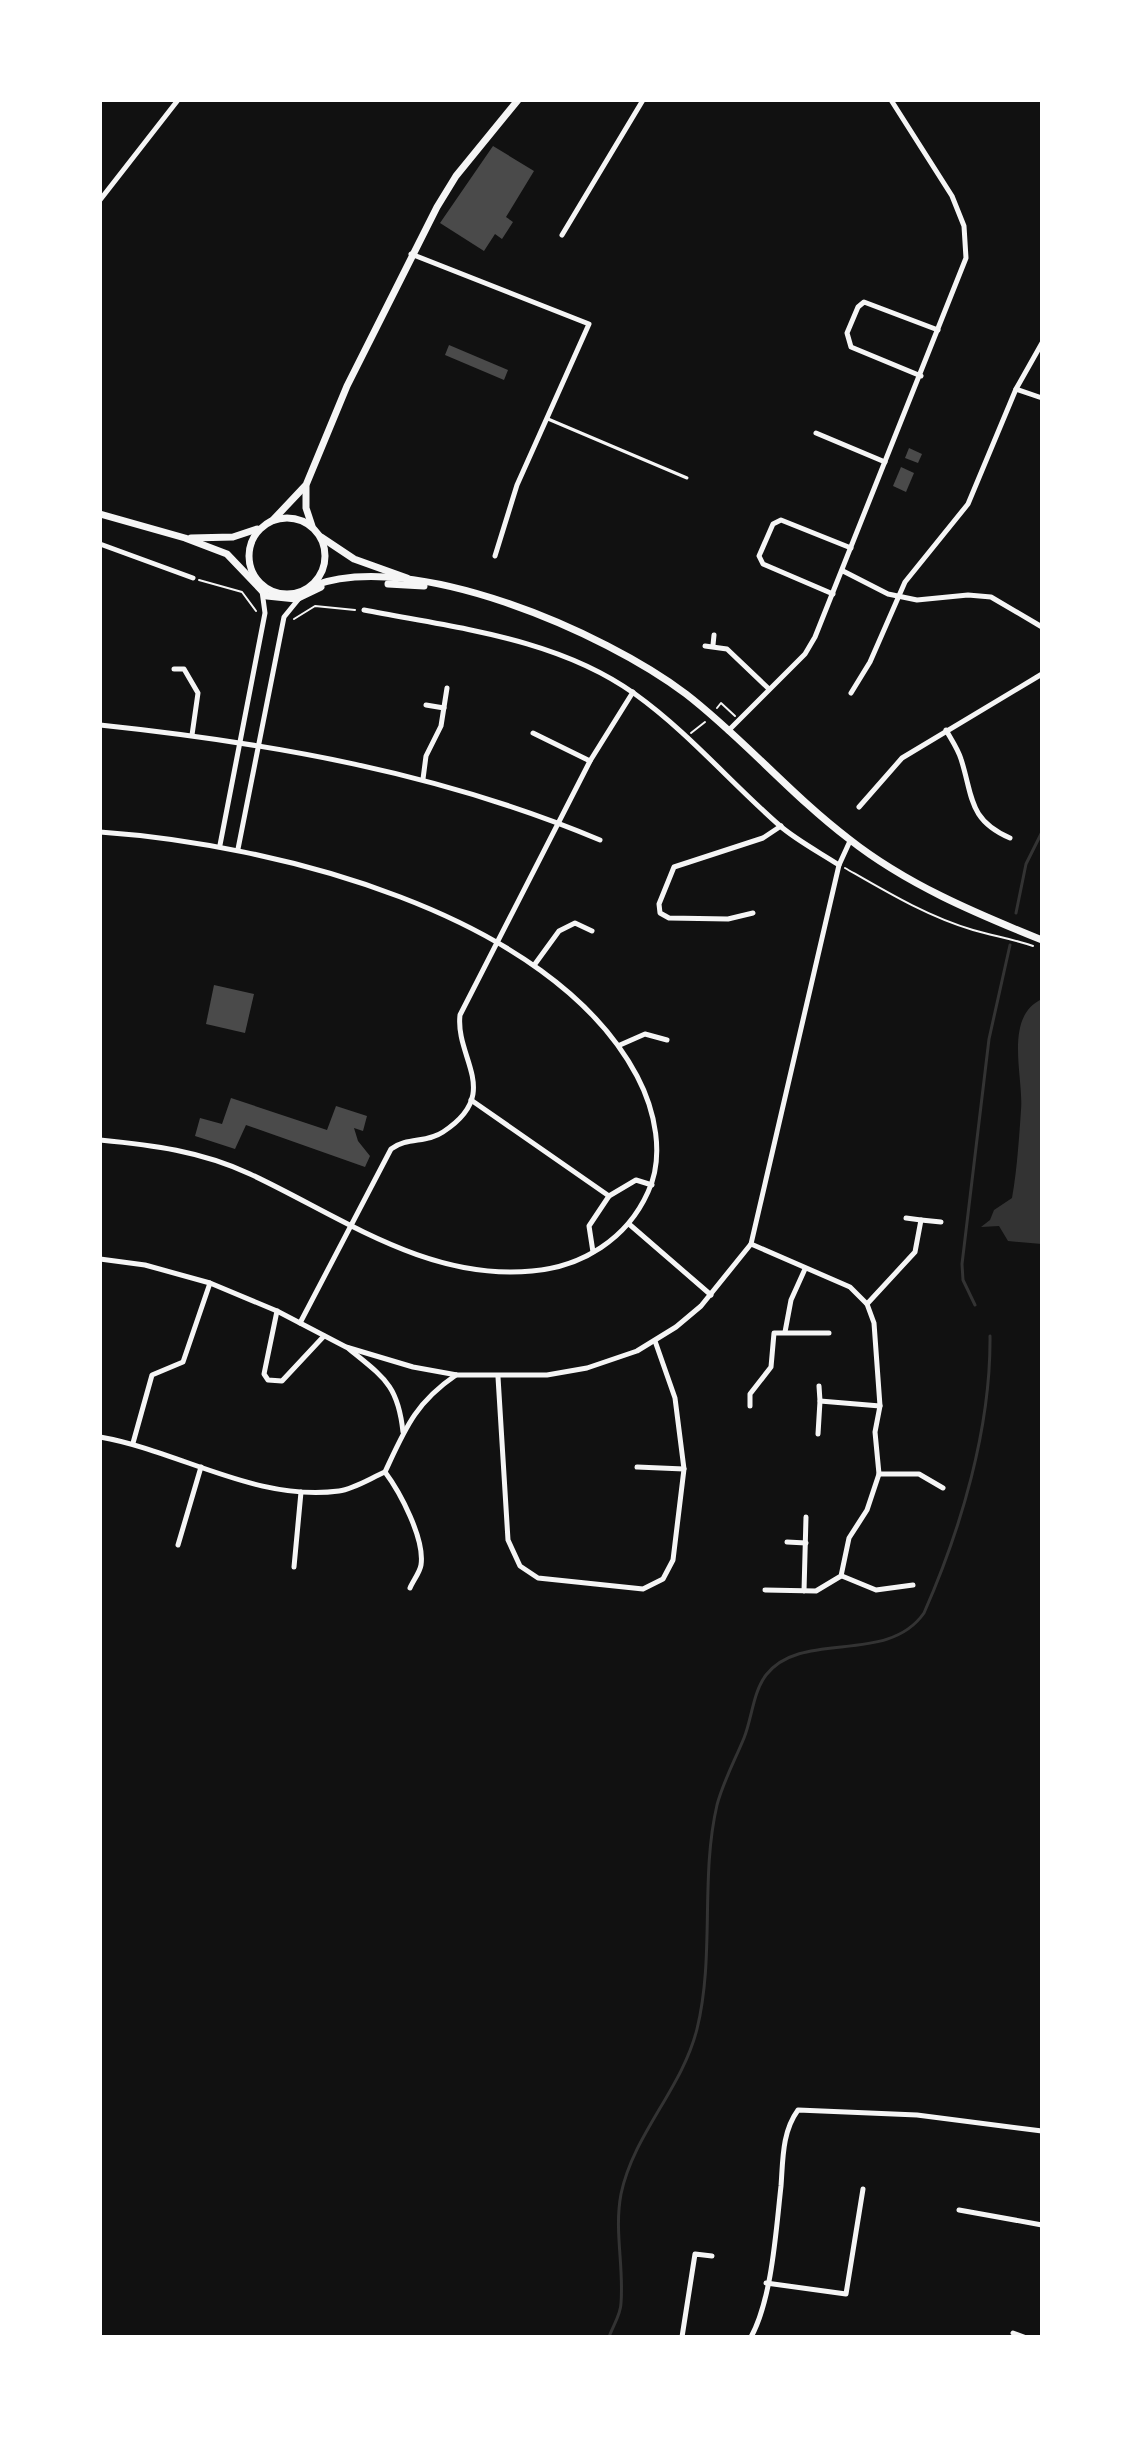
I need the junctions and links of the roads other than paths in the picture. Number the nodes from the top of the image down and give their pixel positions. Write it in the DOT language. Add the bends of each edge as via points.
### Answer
graph roads {
  1 [pos="178,100"];
  2 [pos="518,100"];
  3 [pos="643,100"];
  4 [pos="891,100"];
  5 [pos="100,200"];
  6 [pos="562,235"];
  7 [pos="411,254"];
  8 [pos="938,330"];
  9 [pos="1041,348"];
  10 [pos="921,376"];
  11 [pos="1016,389"];
  12 [pos="1042,398"];
  13 [pos="548,419"];
  14 [pos="816,433"];
  15 [pos="885,462"];
  16 [pos="687,478"];
  17 [pos="306,485"];
  18 [pos="100,514"];
  19 [pos="273,520"];
  20 [pos="264,525"];
  21 [pos="313,528"];
  22 [pos="320,536"];
  23 [pos="185,538"];
  24 [pos="100,544"];
  25 [pos="851,548"];
  26 [pos="495,556"];
  27 [pos="843,571"];
  28 [pos="193,578"];
  29 [pos="412,580"];
  30 [pos="260,587"];
  31 [pos="446,587"];
  32 [pos="309,588"];
  33 [pos="833,594"];
  34 [pos="899,596"];
  35 [pos="296,599"];
  36 [pos="364,610"];
  37 [pos="1042,627"];
  38 [pos="714,635"];
  39 [pos="713,645"];
  40 [pos="705,646"];
  41 [pos="174,669"];
  42 [pos="1042,674"];
  43 [pos="447,688"];
  44 [pos="769,689"];
  45 [pos="633,692"];
  46 [pos="851,693"];
  47 [pos="426,705"];
  48 [pos="444,708"];
  49 [pos="100,725"];
  50 [pos="946,730"];
  51 [pos="728,731"];
  52 [pos="533,733"];
  53 [pos="192,735"];
  54 [pos="241,743"];
  55 [pos="258,746"];
  56 [pos="590,761"];
  57 [pos="423,779"];
  58 [pos="859,807"];
  59 [pos="558,823"];
  60 [pos="781,826"];
  61 [pos="100,832"];
  62 [pos="1010,838"];
  63 [pos="600,840"];
  64 [pos="850,841"];
  65 [pos="220,845"];
  66 [pos="238,849"];
  67 [pos="839,865"];
  68 [pos="753,913"];
  69 [pos="592,931"];
  70 [pos="1042,940"];
  71 [pos="497,942"];
  72 [pos="535,964"];
  73 [pos="667,1040"];
  74 [pos="620,1045"];
  75 [pos="471,1100"];
  76 [pos="100,1140"];
  77 [pos="652,1185"];
  78 [pos="609,1196"];
  79 [pos="906,1218"];
  80 [pos="921,1220"];
  81 [pos="941,1222"];
  82 [pos="629,1224"];
  83 [pos="350,1226"];
  84 [pos="751,1244"];
  85 [pos="593,1253"];
  86 [pos="100,1259"];
  87 [pos="805,1269"];
  88 [pos="210,1283"];
  89 [pos="711,1295"];
  90 [pos="867,1304"];
  91 [pos="277,1311"];
  92 [pos="300,1323"];
  93 [pos="785,1332"];
  94 [pos="829,1333"];
  95 [pos="324,1336"];
  96 [pos="655,1341"];
  97 [pos="346,1347"];
  98 [pos="457,1375"];
  99 [pos="498,1377"];
  100 [pos="819,1386"];
  101 [pos="820,1401"];
  102 [pos="750,1406"];
  103 [pos="880,1406"];
  104 [pos="403,1433"];
  105 [pos="818,1434"];
  106 [pos="100,1437"];
  107 [pos="133,1443"];
  108 [pos="201,1467"];
  109 [pos="637,1467"];
  110 [pos="684,1469"];
  111 [pos="385,1472"];
  112 [pos="879,1474"];
  113 [pos="943,1488"];
  114 [pos="301,1492"];
  115 [pos="806,1517"];
  116 [pos="787,1542"];
  117 [pos="806,1543"];
  118 [pos="178,1545"];
  119 [pos="294,1567"];
  120 [pos="841,1576"];
  121 [pos="913,1585"];
  122 [pos="410,1588"];
  123 [pos="765,1590"];
  124 [pos="804,1591"];
  125 [pos="1042,2131"];
  126 [pos="863,2189"];
  127 [pos="959,2210"];
  128 [pos="1042,2225"];
  129 [pos="712,2256"];
  130 [pos="766,2283"];
  131 [pos="1013,2333"];
  132 [pos="682,2337"];
  133 [pos="751,2337"];
  134 [pos="1024,2337"];
  1 -- 5 [label="street"];
  2 -- 7 [label="street" via="456,176"];
  3 -- 6 [label="street"];
  4 -- 8 [label="street" via="944,182 964,226 966,258"];
  7 -- 13 [label="street" via="589,324"];
  7 -- 17 [label="street"];
  8 -- 10 [label="street"];
  8 -- 10 [label="street" via="864,302 847,333 851,347"];
  9 -- 11 [label="street"];
  10 -- 15 [label="street"];
  11 -- 12 [label="street"];
  11 -- 34 [label="street" via="968,504"];
  13 -- 16 [label="lane"];
  13 -- 26 [label="street" via="517,485"];
  14 -- 15 [label="street"];
  15 -- 25 [label="street"];
  17 -- 19 [label="street"];
  17 -- 21 [label="street"];
  18 -- 23 [label="street"];
  19 -- 20 [label="street"];
  19 -- 21 [label="street" via="299,519"];
  20 -- 23 [label="street" via="233,537"];
  20 -- 30 [label="street" via="248,552"];
  21 -- 22 [label="street"];
  22 -- 29 [label="street" via="354,559"];
  22 -- 32 [label="street" via="324,568"];
  23 -- 30 [label="street" via="227,554"];
  24 -- 28 [label="street"];
  25 -- 27 [label="street"];
  25 -- 33 [label="street" via="781,520 773,524 759,556 763,564"];
  27 -- 33 [label="street"];
  27 -- 34 [label="street"];
  29 -- 31 [label="street"];
  29 -- 32 [label="street" via="341,578"];
  30 -- 32 [label="street" via="281,595"];
  30 -- 35 [label="street" via="267,596"];
  30 -- 54 [label="street" via="265,613"];
  31 -- 35 [label="street" via="351,580"];
  31 -- 51 [label="street" via="528,610 600,642 674,686"];
  32 -- 35 [label="street"];
  33 -- 44 [label="street" via="805,654"];
  34 -- 37 [label="street" via="926,601 957,595 991,597"];
  34 -- 46 [label="street"];
  35 -- 55 [label="street" via="284,617"];
  36 -- 45 [label="street" via="521,641 579,663"];
  38 -- 39 [label="street"];
  39 -- 40 [label="street"];
  39 -- 44 [label="street" via="727,649"];
  41 -- 53 [label="street" via="184,669 198,693"];
  42 -- 50 [label="street"];
  43 -- 48 [label="street"];
  44 -- 51 [label="street"];
  45 -- 56 [label="street"];
  45 -- 60 [label="street"];
  47 -- 48 [label="street"];
  48 -- 57 [label="street"];
  49 -- 53 [label="street"];
  50 -- 58 [label="street" via="902,758"];
  50 -- 62 [label="street" via="960,756 974,811"];
  51 -- 64 [label="street"];
  52 -- 56 [label="street"];
  53 -- 54 [label="street"];
  54 -- 55 [label="street"];
  54 -- 65 [label="street"];
  55 -- 57 [label="street"];
  55 -- 66 [label="street"];
  56 -- 59 [label="street"];
  57 -- 59 [label="street"];
  59 -- 63 [label="street"];
  59 -- 71 [label="street"];
  60 -- 67 [label="street"];
  60 -- 68 [label="street" via="763,838 674,867 659,904 660,913 669,918 728,919"];
  61 -- 65 [label="street"];
  64 -- 67 [label="street"];
  64 -- 70 [label="street" via="951,901"];
  65 -- 66 [label="street"];
  66 -- 71 [label="street" via="391,894"];
  67 -- 84 [label="street"];
  69 -- 72 [label="street" via="575,923 566,926"];
  71 -- 72 [label="street"];
  71 -- 75 [label="street" via="460,1015 458,1033 473,1070"];
  72 -- 74 [label="street" via="589,1008"];
  73 -- 74 [label="street" via="645,1034"];
  74 -- 77 [label="street" via="651,1109 656,1160"];
  75 -- 78 [label="street"];
  75 -- 83 [label="street" via="440,1135 391,1149"];
  76 -- 83 [label="street" via="162,1146 220,1162"];
  77 -- 78 [label="street" via="636,1180"];
  77 -- 82 [label="street"];
  78 -- 85 [label="street" via="589,1226"];
  79 -- 80 [label="street"];
  80 -- 81 [label="street"];
  80 -- 90 [label="street" via="915,1252"];
  82 -- 85 [label="street"];
  82 -- 89 [label="street"];
  83 -- 85 [label="street" via="418,1256 478,1271 532,1271"];
  83 -- 92 [label="street"];
  84 -- 87 [label="street"];
  84 -- 89 [label="street"];
  86 -- 88 [label="street"];
  87 -- 90 [label="street" via="850,1287"];
  87 -- 93 [label="street"];
  88 -- 91 [label="street"];
  88 -- 107 [label="street" via="183,1362 152,1375"];
  89 -- 96 [label="street"];
  90 -- 103 [label="street" via="874,1323"];
  91 -- 92 [label="street"];
  91 -- 95 [label="street" via="264,1374 268,1380 282,1381"];
  92 -- 95 [label="street"];
  93 -- 94 [label="street"];
  93 -- 102 [label="street" via="777,1331 771,1367 750,1394"];
  95 -- 97 [label="street"];
  96 -- 99 [label="street" via="587,1368"];
  96 -- 110 [label="street" via="675,1398"];
  97 -- 98 [label="street"];
  97 -- 104 [label="street" via="394,1389"];
  98 -- 99 [label="street"];
  98 -- 104 [label="street" via="430,1393"];
  99 -- 110 [label="street" via="508,1540 520,1566 538,1578 643,1589 663,1579 673,1560"];
  100 -- 101 [label="street"];
  101 -- 103 [label="street"];
  101 -- 105 [label="street"];
  103 -- 112 [label="street" via="875,1432"];
  104 -- 111 [label="street"];
  106 -- 107 [label="street"];
  107 -- 108 [label="street"];
  108 -- 114 [label="street" via="252,1484"];
  108 -- 118 [label="street"];
  109 -- 110 [label="street"];
  111 -- 114 [label="street" via="342,1491"];
  111 -- 122 [label="street" via="400,1493 419,1544 422,1566"];
  112 -- 113 [label="street" via="919,1474"];
  112 -- 120 [label="street" via="867,1510 849,1538"];
  114 -- 119 [label="street"];
  115 -- 117 [label="street"];
  116 -- 117 [label="street"];
  117 -- 124 [label="street"];
  120 -- 121 [label="street" via="876,1590"];
  120 -- 124 [label="street" via="831,1585"];
  123 -- 124 [label="street"];
  125 -- 130 [label="street" via="917,2115 798,2110 786,2126"];
  126 -- 130 [label="street" via="846,2294"];
  127 -- 128 [label="street"];
  129 -- 132 [label="street" via="695,2254"];
  130 -- 133 [label="street"];
  131 -- 134 [label="street"];
}
